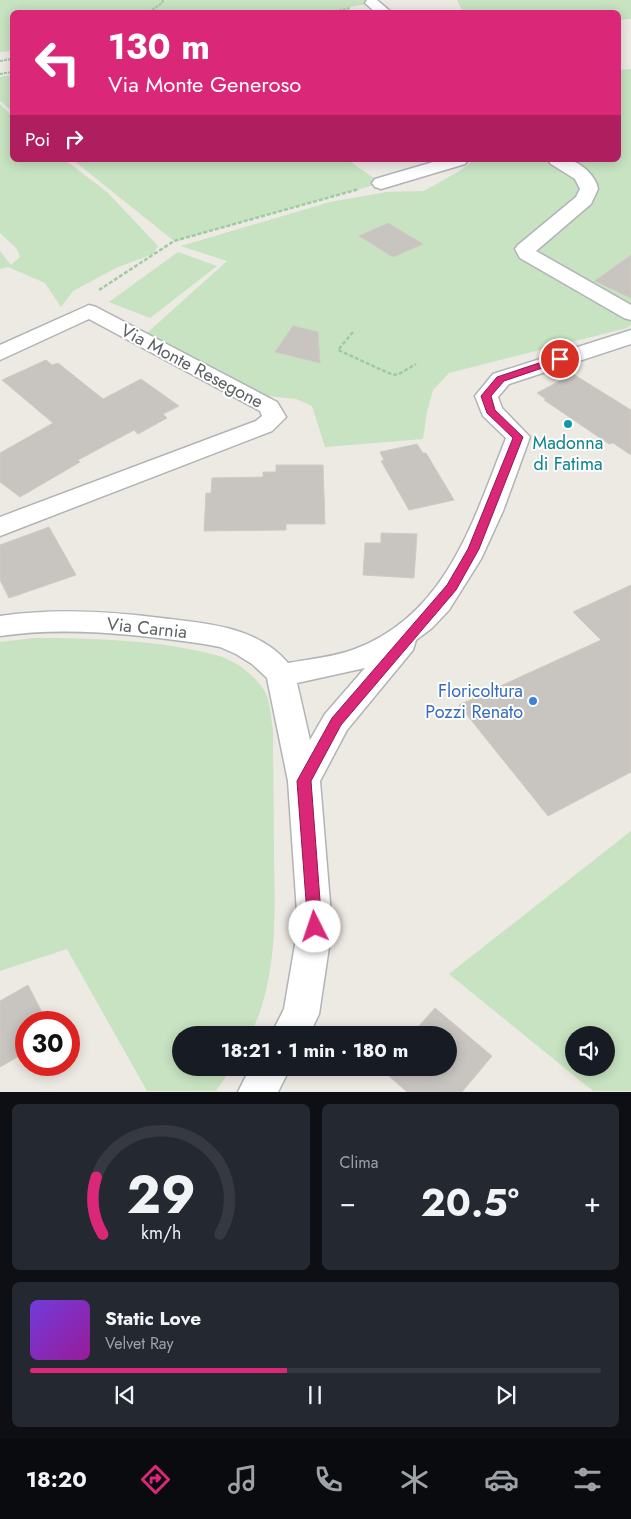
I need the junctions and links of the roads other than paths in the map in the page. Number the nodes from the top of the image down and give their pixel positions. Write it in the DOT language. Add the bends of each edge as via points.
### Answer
graph roads {
  1 [pos="372,3"];
  2 [pos="381,10"];
  3 [pos="452,162"];
  4 [pos="560,162"];
  5 [pos="381,183"];
  6 [pos="631,314"];
  7 [pos="631,337"];
  8 [pos="0,353"];
  9 [pos="0,527"];
  10 [pos="421,622"];
  11 [pos="0,626"];
  12 [pos="281,675"];
  13 [pos="304,781"];
  14 [pos="294,1026"];
  15 [pos="266,1076"];
  16 [pos="257,1092"];
  1 -- 2 [label="street"];
  3 -- 5 [label="street"];
  4 -- 6 [label="street" via="587,181 589,189 584,200 525,249 527,254"];
  7 -- 10 [label="street" via="500,379 486,396 491,411 518,437 473,549 451,588"];
  8 -- 9 [label="street, Via Monte Resegone" via="89,311 269,408 274,417 264,426"];
  10 -- 12 [label="street" via="376,651 340,663"];
  10 -- 13 [label="street" via="336,722"];
  11 -- 12 [label="street, Via Carnia" via="23,622 125,623 221,637 253,650 274,665"];
  12 -- 13 [label="street"];
  13 -- 14 [label="street" via="315,927 301,1014"];
  15 -- 16 [label="street"];
}
